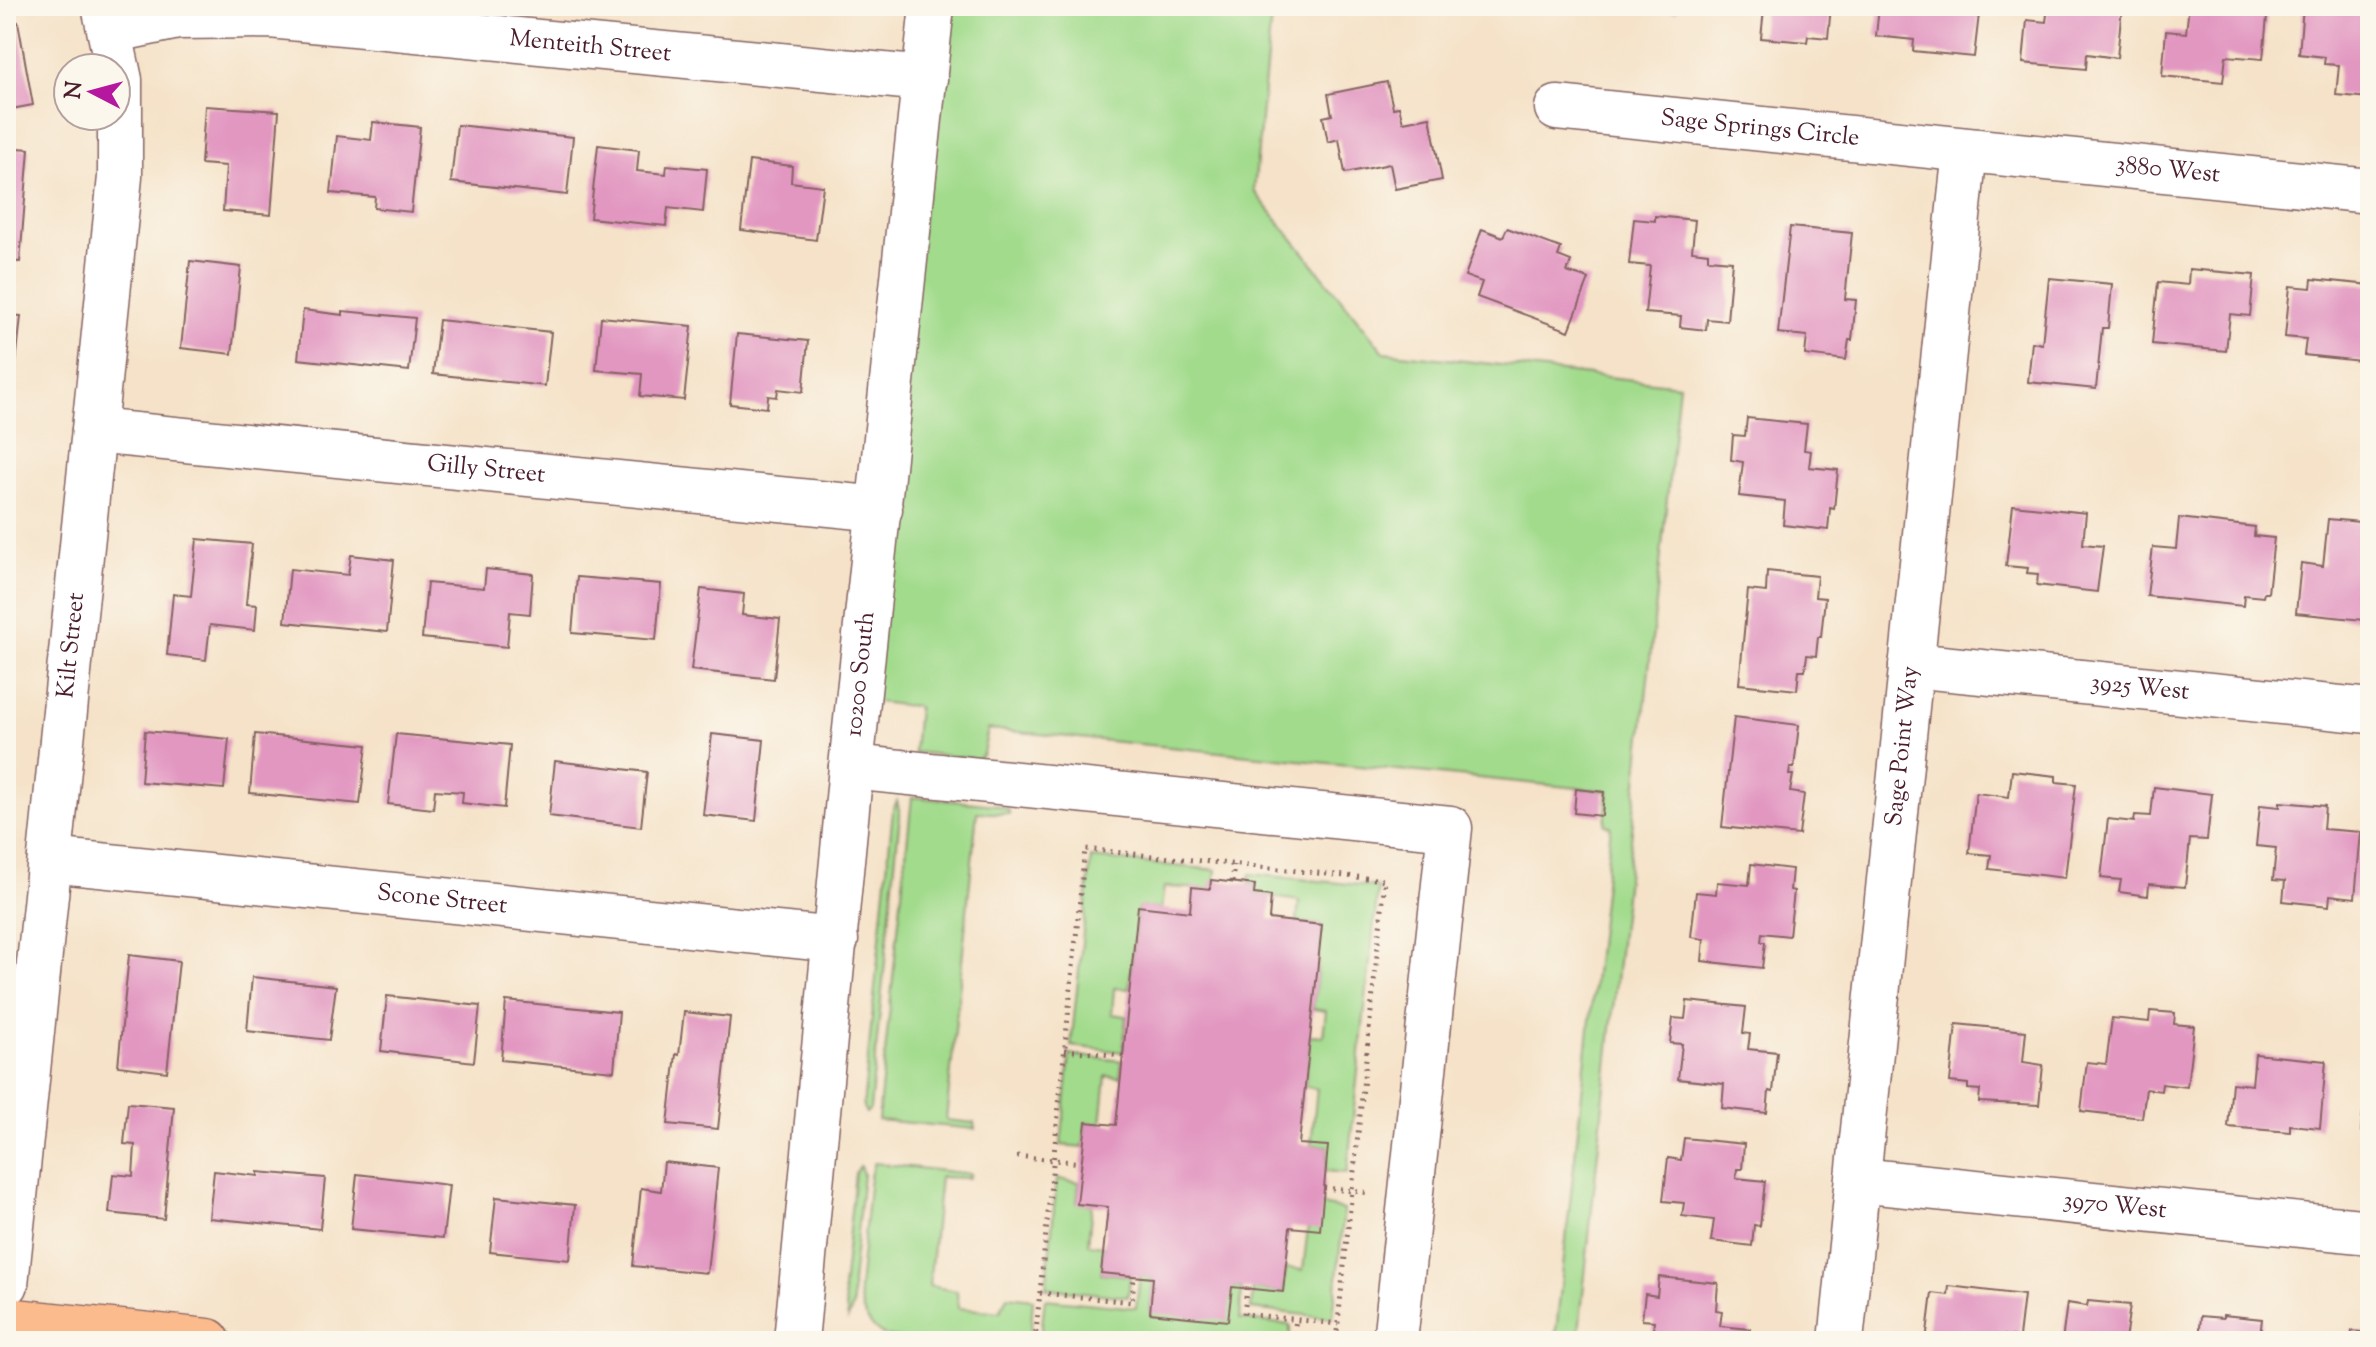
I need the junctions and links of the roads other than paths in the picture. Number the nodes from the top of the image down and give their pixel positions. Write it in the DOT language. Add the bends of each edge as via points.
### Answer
graph roads {
  1 [pos="932,6"];
  2 [pos="107,18"];
  3 [pos="925,79"];
  4 [pos="1557,108"];
  5 [pos="1965,150"];
  6 [pos="2370,191"];
  7 [pos="94,431"];
  8 [pos="880,509"];
  9 [pos="1911,665"];
  10 [pos="2370,711"];
  11 [pos="851,767"];
  12 [pos="50,860"];
  13 [pos="836,940"];
  14 [pos="1858,1180"];
  15 [pos="2370,1232"];
  16 [pos="6,1284"];
  17 [pos="6,1320"];
  18 [pos="208,1341"];
  19 [pos="796,1341"];
  20 [pos="1395,1341"];
  21 [pos="1841,1341"];
  1 -- 3 [label="street, 10200 South"];
  2 -- 3 [label="street, Menteith Street" via="270,16"];
  2 -- 7 [label="street, Kilt Street" via="120,80 120,177"];
  3 -- 8 [label="street, 10200 South"];
  4 -- 5 [label="street, Sage Springs Circle"];
  5 -- 6 [label="street, 3880 West"];
  5 -- 9 [label="street, Sage Point Way"];
  7 -- 8 [label="street, Gilly Street"];
  7 -- 12 [label="street, Kilt Street"];
  8 -- 11 [label="street, 10200 South"];
  9 -- 10 [label="street, 3925 West"];
  9 -- 14 [label="street, Sage Point Way"];
  11 -- 13 [label="street, 10200 South"];
  11 -- 20 [label="street" via="1450,828"];
  12 -- 13 [label="street, Scone Street"];
  12 -- 16 [label="street, Kilt Street"];
  13 -- 19 [label="street, 10200 South"];
  14 -- 15 [label="street, 3970 West"];
  14 -- 21 [label="street, Sage Point Way"];
  17 -- 18 [label="main road"];
}
